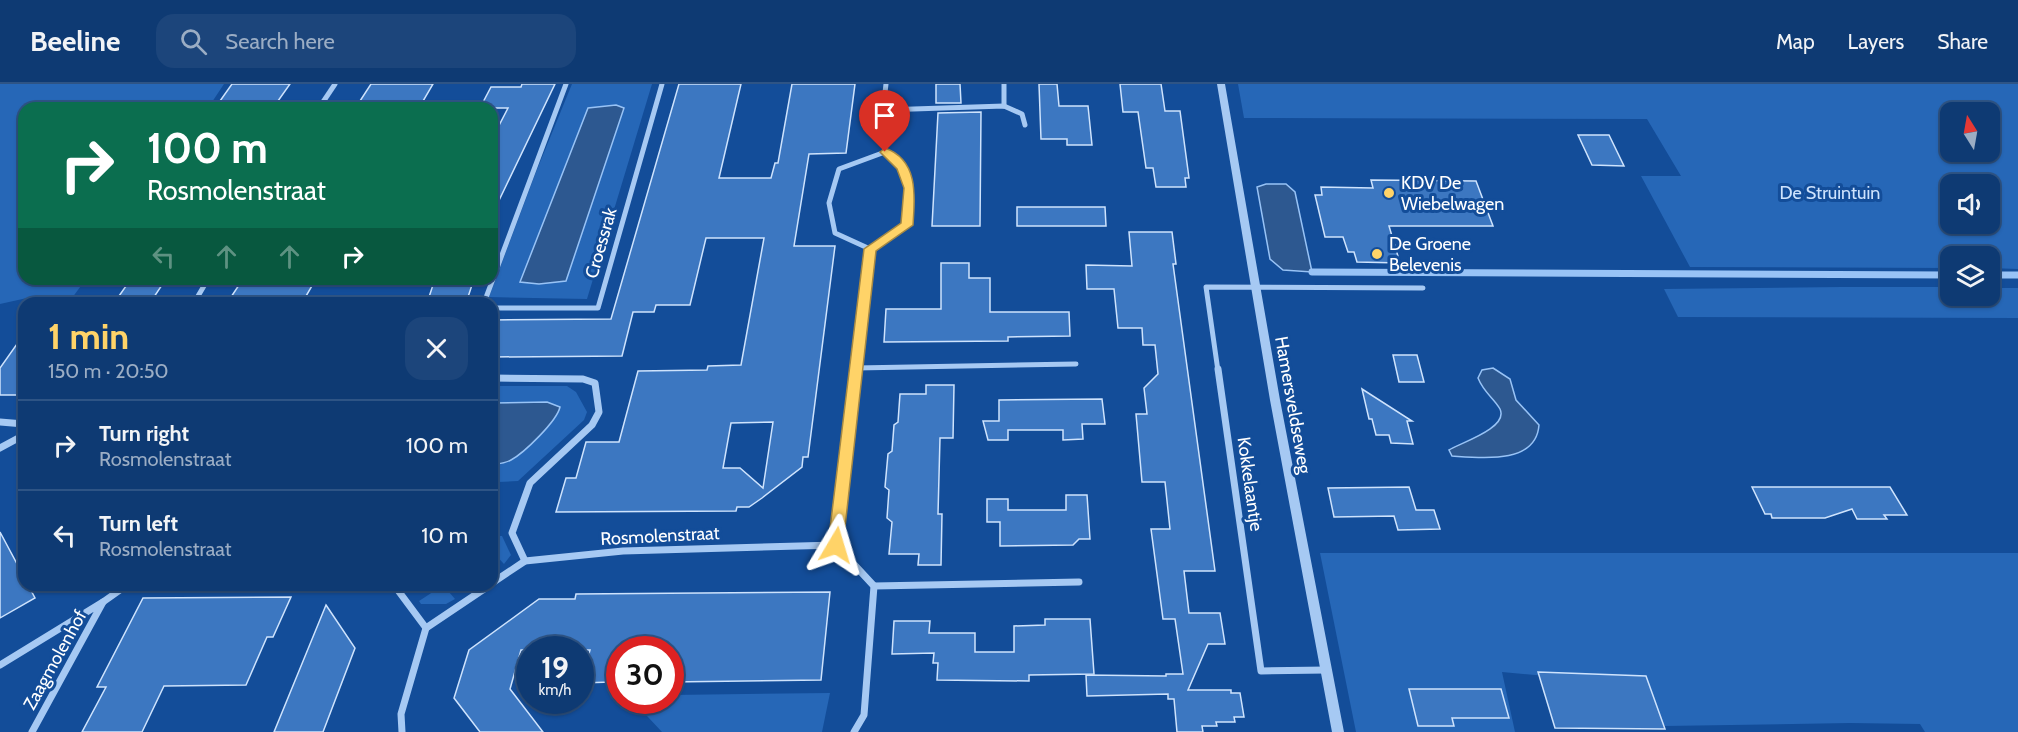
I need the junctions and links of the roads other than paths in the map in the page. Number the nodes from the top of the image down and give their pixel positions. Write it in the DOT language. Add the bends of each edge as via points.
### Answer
graph roads {
  1 [pos="335,84"];
  2 [pos="566,84"];
  3 [pos="662,84"];
  4 [pos="886,84"];
  5 [pos="1004,84"];
  6 [pos="1221,84"];
  7 [pos="323,102"];
  8 [pos="1004,106"];
  9 [pos="883,110"];
  10 [pos="1025,126"];
  11 [pos="885,152"];
  12 [pos="870,249"];
  13 [pos="498,266"];
  14 [pos="1256,287"];
  15 [pos="1423,288"];
  16 [pos="498,308"];
  17 [pos="1076,364"];
  18 [pos="856,368"];
  19 [pos="498,378"];
  20 [pos="0,422"];
  21 [pos="18,424"];
  22 [pos="18,438"];
  23 [pos="0,448"];
  24 [pos="836,545"];
  25 [pos="525,561"];
  26 [pos="498,579"];
  27 [pos="1079,582"];
  28 [pos="874,586"];
  29 [pos="119,591"];
  30 [pos="398,591"];
  31 [pos="481,591"];
  32 [pos="103,602"];
  33 [pos="426,628"];
  34 [pos="0,665"];
  35 [pos="1327,670"];
  36 [pos="32,732"];
  37 [pos="402,732"];
  38 [pos="855,732"];
  39 [pos="1338,732"];
  1 -- 7 [label="street"];
  2 -- 13 [label="street"];
  3 -- 16 [label="street, Croessrak" via="598,308"];
  4 -- 9 [label="street"];
  5 -- 8 [label="street"];
  6 -- 14 [label="street, Hamersveldseweg"];
  8 -- 9 [label="street"];
  8 -- 10 [label="street" via="1023,114"];
  9 -- 11 [label="street"];
  11 -- 12 [label="street" via="902,167 910,188 907,225"];
  11 -- 12 [label="street" via="839,170 829,203 835,233"];
  12 -- 18 [label="street"];
  14 -- 15 [label="street"];
  14 -- 35 [label="street, Hamersveldseweg"];
  14 -- 35 [label="street, Kokkelaantje" via="1206,287 1261,671"];
  17 -- 18 [label="street"];
  18 -- 24 [label="street"];
  19 -- 25 [label="street" via="583,379 595,383 599,412 592,425 530,483 512,533"];
  20 -- 21 [label="street"];
  22 -- 23 [label="street"];
  24 -- 25 [label="street, Rosmolenstraat" via="623,551"];
  24 -- 28 [label="street"];
  25 -- 26 [label="street, Rosmolenstraat"];
  27 -- 28 [label="street"];
  28 -- 38 [label="street" via="864,715"];
  29 -- 32 [label="street, Zaagmolenhof"];
  30 -- 33 [label="street"];
  31 -- 33 [label="street, Rosmolenstraat"];
  32 -- 34 [label="street, Zaagmolenhof"];
  32 -- 36 [label="street, Zaagmolenhof"];
  33 -- 37 [label="street" via="401,714"];
  35 -- 39 [label="street, Hamersveldseweg"];
}
